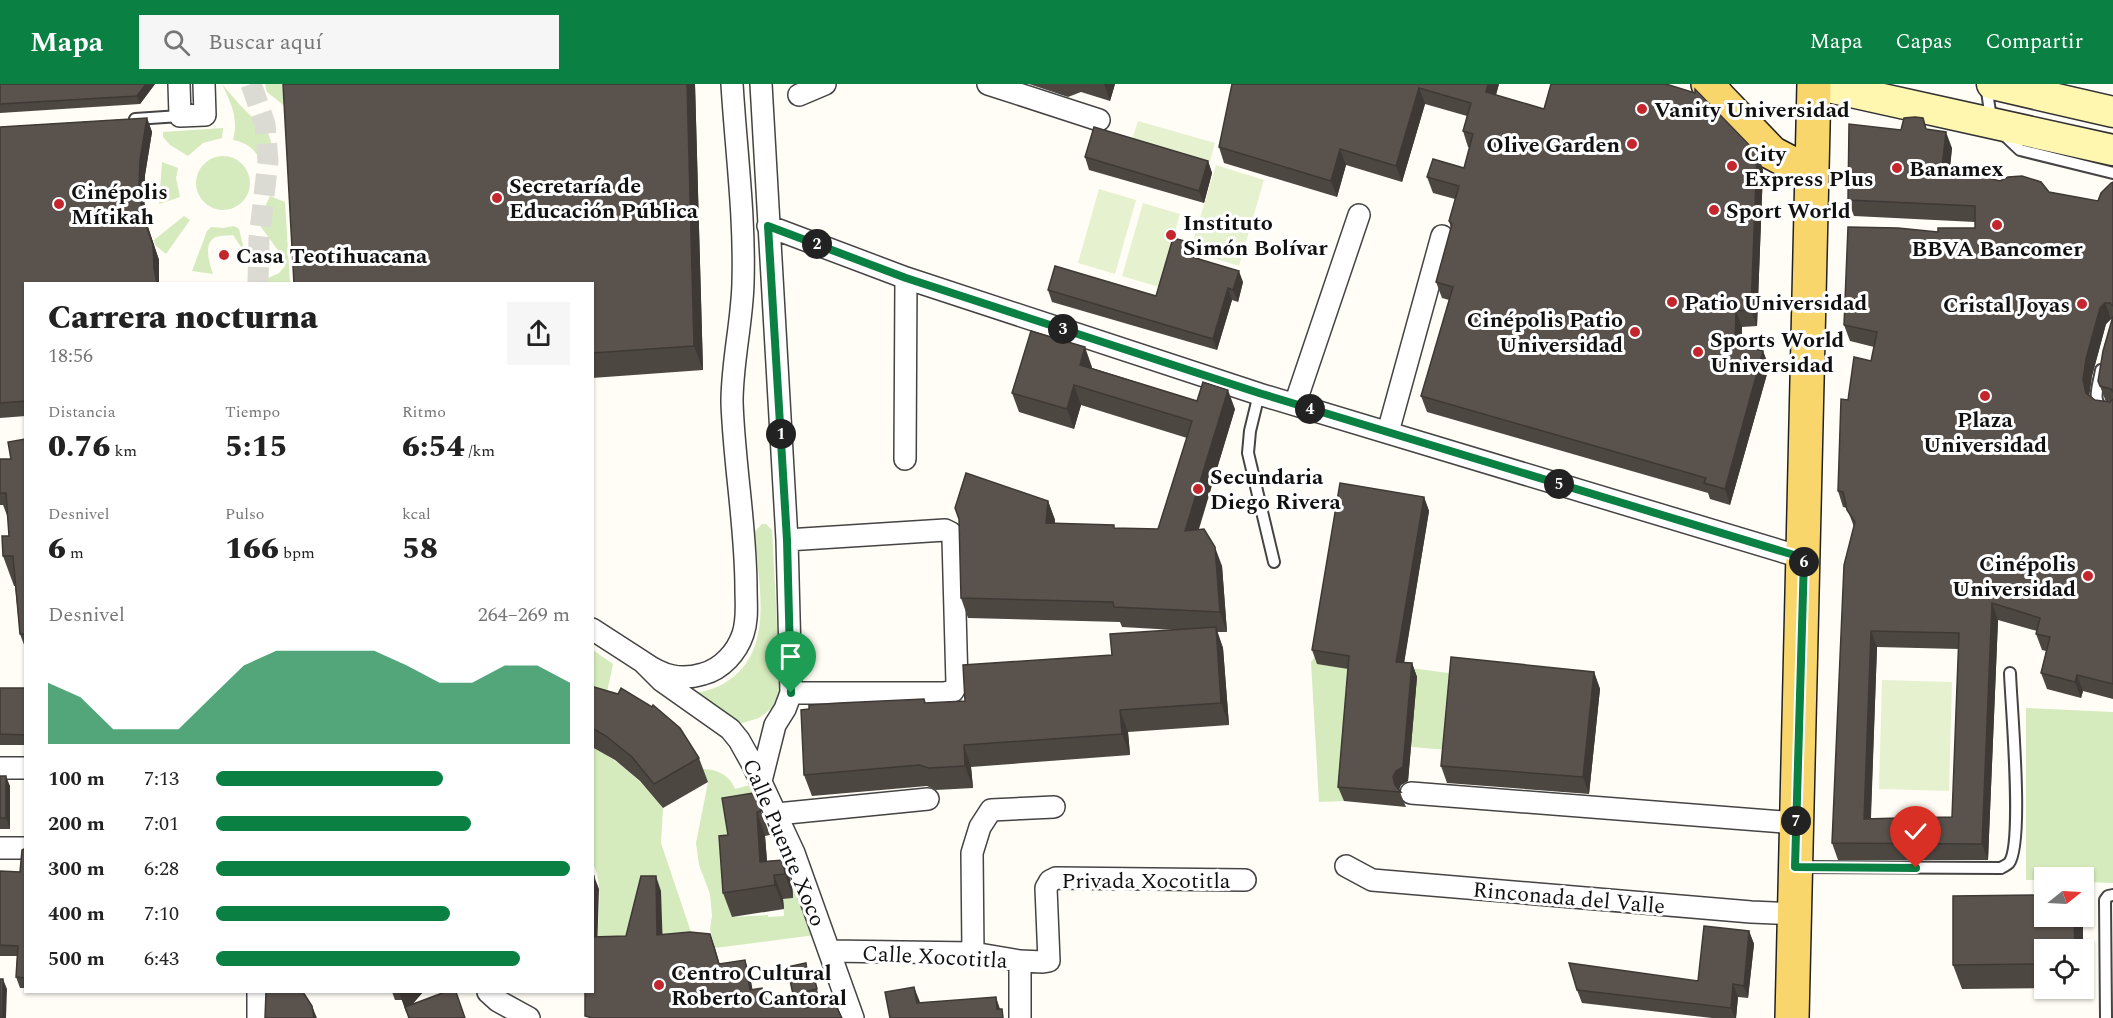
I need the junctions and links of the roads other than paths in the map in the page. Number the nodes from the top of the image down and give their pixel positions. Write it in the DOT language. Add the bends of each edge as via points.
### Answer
graph roads {
  1 [pos="179,84"];
  2 [pos="204,84"];
  3 [pos="732,84"];
  4 [pos="761,84"];
  5 [pos="825,84"];
  6 [pos="988,84"];
  7 [pos="1708,84"];
  8 [pos="1815,84"];
  9 [pos="1986,84"];
  10 [pos="1992,84"];
  11 [pos="799,95"];
  12 [pos="2113,112"];
  13 [pos="180,116"];
  14 [pos="124,120"];
  15 [pos="1099,120"];
  16 [pos="1992,123"];
  17 [pos="2113,150"];
  18 [pos="1811,170"];
  19 [pos="2113,173"];
  20 [pos="1359,215"];
  21 [pos="768,226"];
  22 [pos="1442,236"];
  23 [pos="906,278"];
  24 [pos="2113,364"];
  25 [pos="1259,393"];
  26 [pos="1295,404"];
  27 [pos="2113,412"];
  28 [pos="1388,432"];
  29 [pos="905,459"];
  30 [pos="787,540"];
  31 [pos="1804,558"];
  32 [pos="1274,562"];
  33 [pos="594,630"];
  34 [pos="643,662"];
  35 [pos="2010,673"];
  36 [pos="791,693"];
  37 [pos="775,724"];
  38 [pos="740,740"];
  39 [pos="0,768"];
  40 [pos="24,768"];
  41 [pos="761,781"];
  42 [pos="1412,793"];
  43 [pos="928,799"];
  44 [pos="1054,807"];
  45 [pos="777,814"];
  46 [pos="1796,823"];
  47 [pos="0,848"];
  48 [pos="24,848"];
  49 [pos="1346,866"];
  50 [pos="1795,867"];
  51 [pos="1245,880"];
  52 [pos="2113,895"];
  53 [pos="1796,914"];
  54 [pos="829,951"];
  55 [pos="973,953"];
  56 [pos="1020,961"];
  57 [pos="2110,989"];
  58 [pos="258,993"];
  59 [pos="489,993"];
  60 [pos="258,1018"];
  61 [pos="528,1018"];
  62 [pos="852,1018"];
  63 [pos="1020,1018"];
  64 [pos="1792,1018"];
  65 [pos="2106,1018"];
  1 -- 13 [label="street"];
  2 -- 13 [label="street" via="205,115"];
  3 -- 34 [label="street" via="743,273 732,402 746,570 746,621 734,652 707,673 673,678"];
  4 -- 21 [label="street"];
  5 -- 11 [label="street"];
  6 -- 15 [label="street"];
  7 -- 18 [label="main road" via="1772,153"];
  8 -- 16 [label="main road"];
  8 -- 18 [label="main road"];
  9 -- 16 [label="lane"];
  10 -- 12 [label="main road"];
  13 -- 14 [label="lane"];
  16 -- 17 [label="main road"];
  16 -- 19 [label="lane" via="2020,150"];
  18 -- 31 [label="main road"];
  20 -- 26 [label="street"];
  21 -- 23 [label="street"];
  21 -- 30 [label="street"];
  22 -- 28 [label="street"];
  23 -- 25 [label="street"];
  23 -- 29 [label="street"];
  24 -- 27 [label="lane" via="2103,362 2096,399 2103,410"];
  25 -- 26 [label="street"];
  25 -- 32 [label="lane" via="1248,453"];
  26 -- 28 [label="street"];
  28 -- 31 [label="street"];
  30 -- 36 [label="street"];
  30 -- 36 [label="street" via="951,532 962,666 957,684 945,693"];
  31 -- 46 [label="main road"];
  33 -- 34 [label="street, Calle Puente Xoco"];
  34 -- 38 [label="street, Calle Puente Xoco"];
  35 -- 50 [label="lane" via="2016,840 2009,863 2001,868"];
  36 -- 37 [label="street"];
  37 -- 38 [label="street"];
  37 -- 41 [label="street"];
  38 -- 41 [label="street, Calle Puente Xoco"];
  39 -- 40 [label="street"];
  41 -- 45 [label="street, Calle Puente Xoco"];
  42 -- 46 [label="street"];
  43 -- 45 [label="street"];
  44 -- 55 [label="street" via="990,810 972,853"];
  45 -- 54 [label="street, Calle Puente Xoco"];
  46 -- 50 [label="main road"];
  47 -- 48 [label="street"];
  49 -- 53 [label="street, Rinconada del Valle" via="1372,880"];
  50 -- 53 [label="main road"];
  51 -- 56 [label="street, Privada Xocotitla" via="1056,878 1046,888 1049,961"];
  52 -- 57 [label="lane" via="2105,900"];
  53 -- 64 [label="main road"];
  54 -- 55 [label="street, Calle Xocotitla"];
  54 -- 62 [label="street, Calle Puente Xoco"];
  55 -- 56 [label="street, Calle Xocotitla"];
  56 -- 63 [label="street, Calle Xocotitla"];
  57 -- 65 [label="lane"];
  58 -- 60 [label="street"];
  59 -- 61 [label="street"];
}
